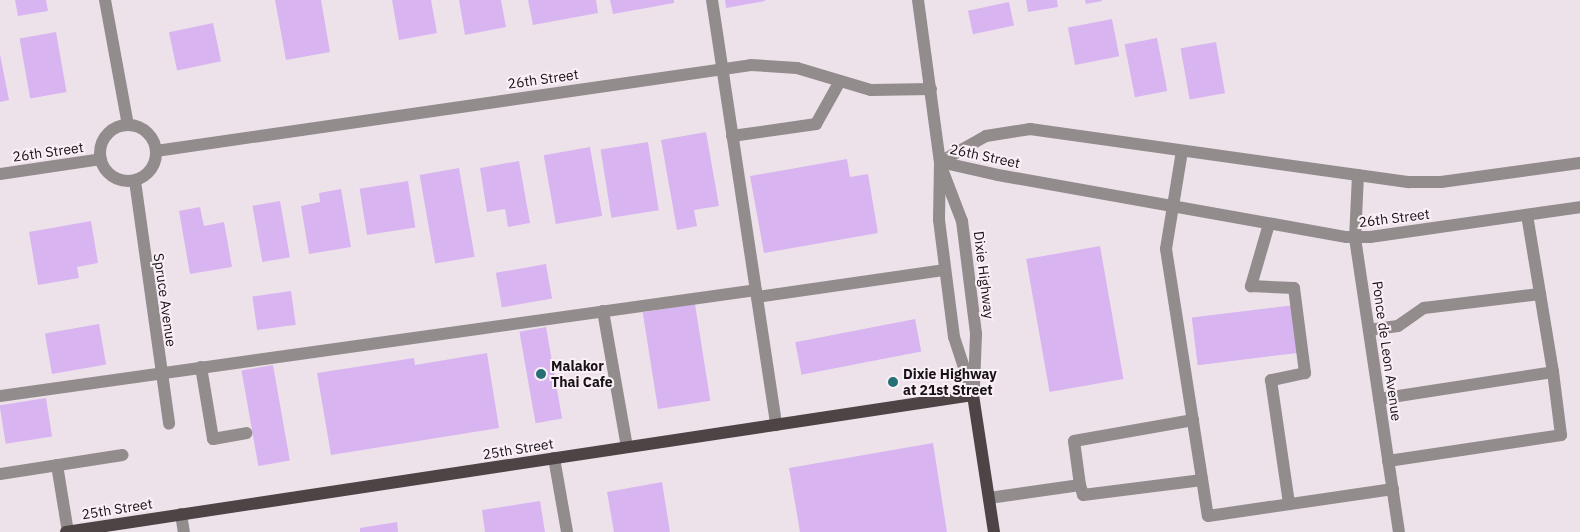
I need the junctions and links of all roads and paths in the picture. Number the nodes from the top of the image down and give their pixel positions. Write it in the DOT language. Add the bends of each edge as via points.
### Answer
graph roads {
  1 [pos="105,0"];
  2 [pos="712,0"];
  3 [pos="918,0"];
  4 [pos="722,68"];
  5 [pos="840,81"];
  6 [pos="931,89"];
  7 [pos="128,125"];
  8 [pos="732,136"];
  9 [pos="1182,150"];
  10 [pos="156,151"];
  11 [pos="101,159"];
  12 [pos="940,162"];
  13 [pos="1580,163"];
  14 [pos="0,174"];
  15 [pos="1358,175"];
  16 [pos="135,181"];
  17 [pos="1173,207"];
  18 [pos="1580,207"];
  19 [pos="1527,215"];
  20 [pos="1269,224"];
  21 [pos="1355,238"];
  22 [pos="945,270"];
  23 [pos="756,293"];
  24 [pos="1540,294"];
  25 [pos="603,310"];
  26 [pos="1369,330"];
  27 [pos="201,366"];
  28 [pos="160,372"];
  29 [pos="1553,372"];
  30 [pos="973,395"];
  31 [pos="0,396"];
  32 [pos="1379,399"];
  33 [pos="1193,420"];
  34 [pos="169,424"];
  35 [pos="776,424"];
  36 [pos="246,433"];
  37 [pos="627,447"];
  38 [pos="123,456"];
  39 [pos="554,458"];
  40 [pos="1388,461"];
  41 [pos="57,465"];
  42 [pos="0,474"];
  43 [pos="1202,480"];
  44 [pos="1080,485"];
  45 [pos="1393,489"];
  46 [pos="988,498"];
  47 [pos="1289,504"];
  48 [pos="182,514"];
  49 [pos="67,532"];
  50 [pos="184,532"];
  51 [pos="567,532"];
  52 [pos="994,532"];
  53 [pos="1399,532"];
  1 -- 7 [label="street"];
  2 -- 4 [label="street"];
  3 -- 6 [label="street, Dixie Highway"];
  4 -- 5 [label="street, 26th Street" via="774,65 818,73"];
  4 -- 8 [label="street"];
  4 -- 10 [label="street, 26th Street"];
  5 -- 6 [label="street, 26th Street" via="871,90"];
  5 -- 8 [label="street" via="816,124"];
  6 -- 12 [label="street, Dixie Highway"];
  7 -- 10 [label="street" via="150,136"];
  7 -- 11 [label="street" via="106,135 100,150"];
  8 -- 23 [label="street"];
  9 -- 12 [label="street, 26th Street" via="1030,129 986,136"];
  9 -- 15 [label="street, 26th Street"];
  9 -- 17 [label="street"];
  10 -- 16 [label="street" via="148,173"];
  11 -- 14 [label="street, 26th Street"];
  11 -- 16 [label="street" via="109,174 117,179"];
  12 -- 17 [label="street, 26th Street"];
  12 -- 22 [label="street, Dixie Highway" via="939,220"];
  12 -- 30 [label="street, Dixie Highway" via="962,222 976,334"];
  13 -- 15 [label="street, 26th Street" via="1441,182 1409,182"];
  15 -- 21 [label="street, Ponce de Leon Avenue"];
  16 -- 28 [label="street, Spruce Avenue"];
  17 -- 20 [label="street, 26th Street"];
  17 -- 33 [label="street" via="1166,249"];
  18 -- 19 [label="street, 26th Street"];
  19 -- 21 [label="street, 26th Street"];
  19 -- 24 [label="street"];
  20 -- 21 [label="street, 26th Street"];
  20 -- 47 [label="street" via="1251,286 1294,288 1306,373 1271,380"];
  21 -- 26 [label="street, Ponce de Leon Avenue"];
  22 -- 23 [label="street"];
  22 -- 30 [label="street, Dixie Highway" via="954,338"];
  23 -- 25 [label="street"];
  23 -- 35 [label="street"];
  24 -- 26 [label="street" via="1424,308 1398,326"];
  24 -- 29 [label="street"];
  25 -- 27 [label="street"];
  25 -- 37 [label="street"];
  26 -- 32 [label="street, Ponce de Leon Avenue"];
  27 -- 28 [label="street"];
  27 -- 36 [label="street" via="213,439"];
  28 -- 31 [label="street"];
  28 -- 34 [label="street, Spruce Avenue"];
  29 -- 32 [label="street"];
  29 -- 40 [label="street" via="1561,435"];
  30 -- 35 [label="main road, 25th Street"];
  30 -- 46 [label="main road, Dixie Highway"];
  32 -- 40 [label="street, Ponce de Leon Avenue"];
  33 -- 43 [label="street"];
  33 -- 44 [label="street" via="1074,441"];
  35 -- 37 [label="main road, 25th Street"];
  37 -- 39 [label="main road, 25th Street"];
  38 -- 41 [label="street"];
  39 -- 48 [label="main road, 25th Street"];
  39 -- 51 [label="street"];
  40 -- 45 [label="street, Ponce de Leon Avenue"];
  41 -- 42 [label="street"];
  41 -- 49 [label="street"];
  43 -- 44 [label="street" via="1083,495"];
  43 -- 47 [label="street" via="1208,516"];
  44 -- 46 [label="street"];
  45 -- 47 [label="street"];
  45 -- 53 [label="street, Ponce de Leon Avenue"];
  46 -- 52 [label="main road, Dixie Highway"];
  48 -- 49 [label="main road, 25th Street"];
  48 -- 50 [label="street"];
}
